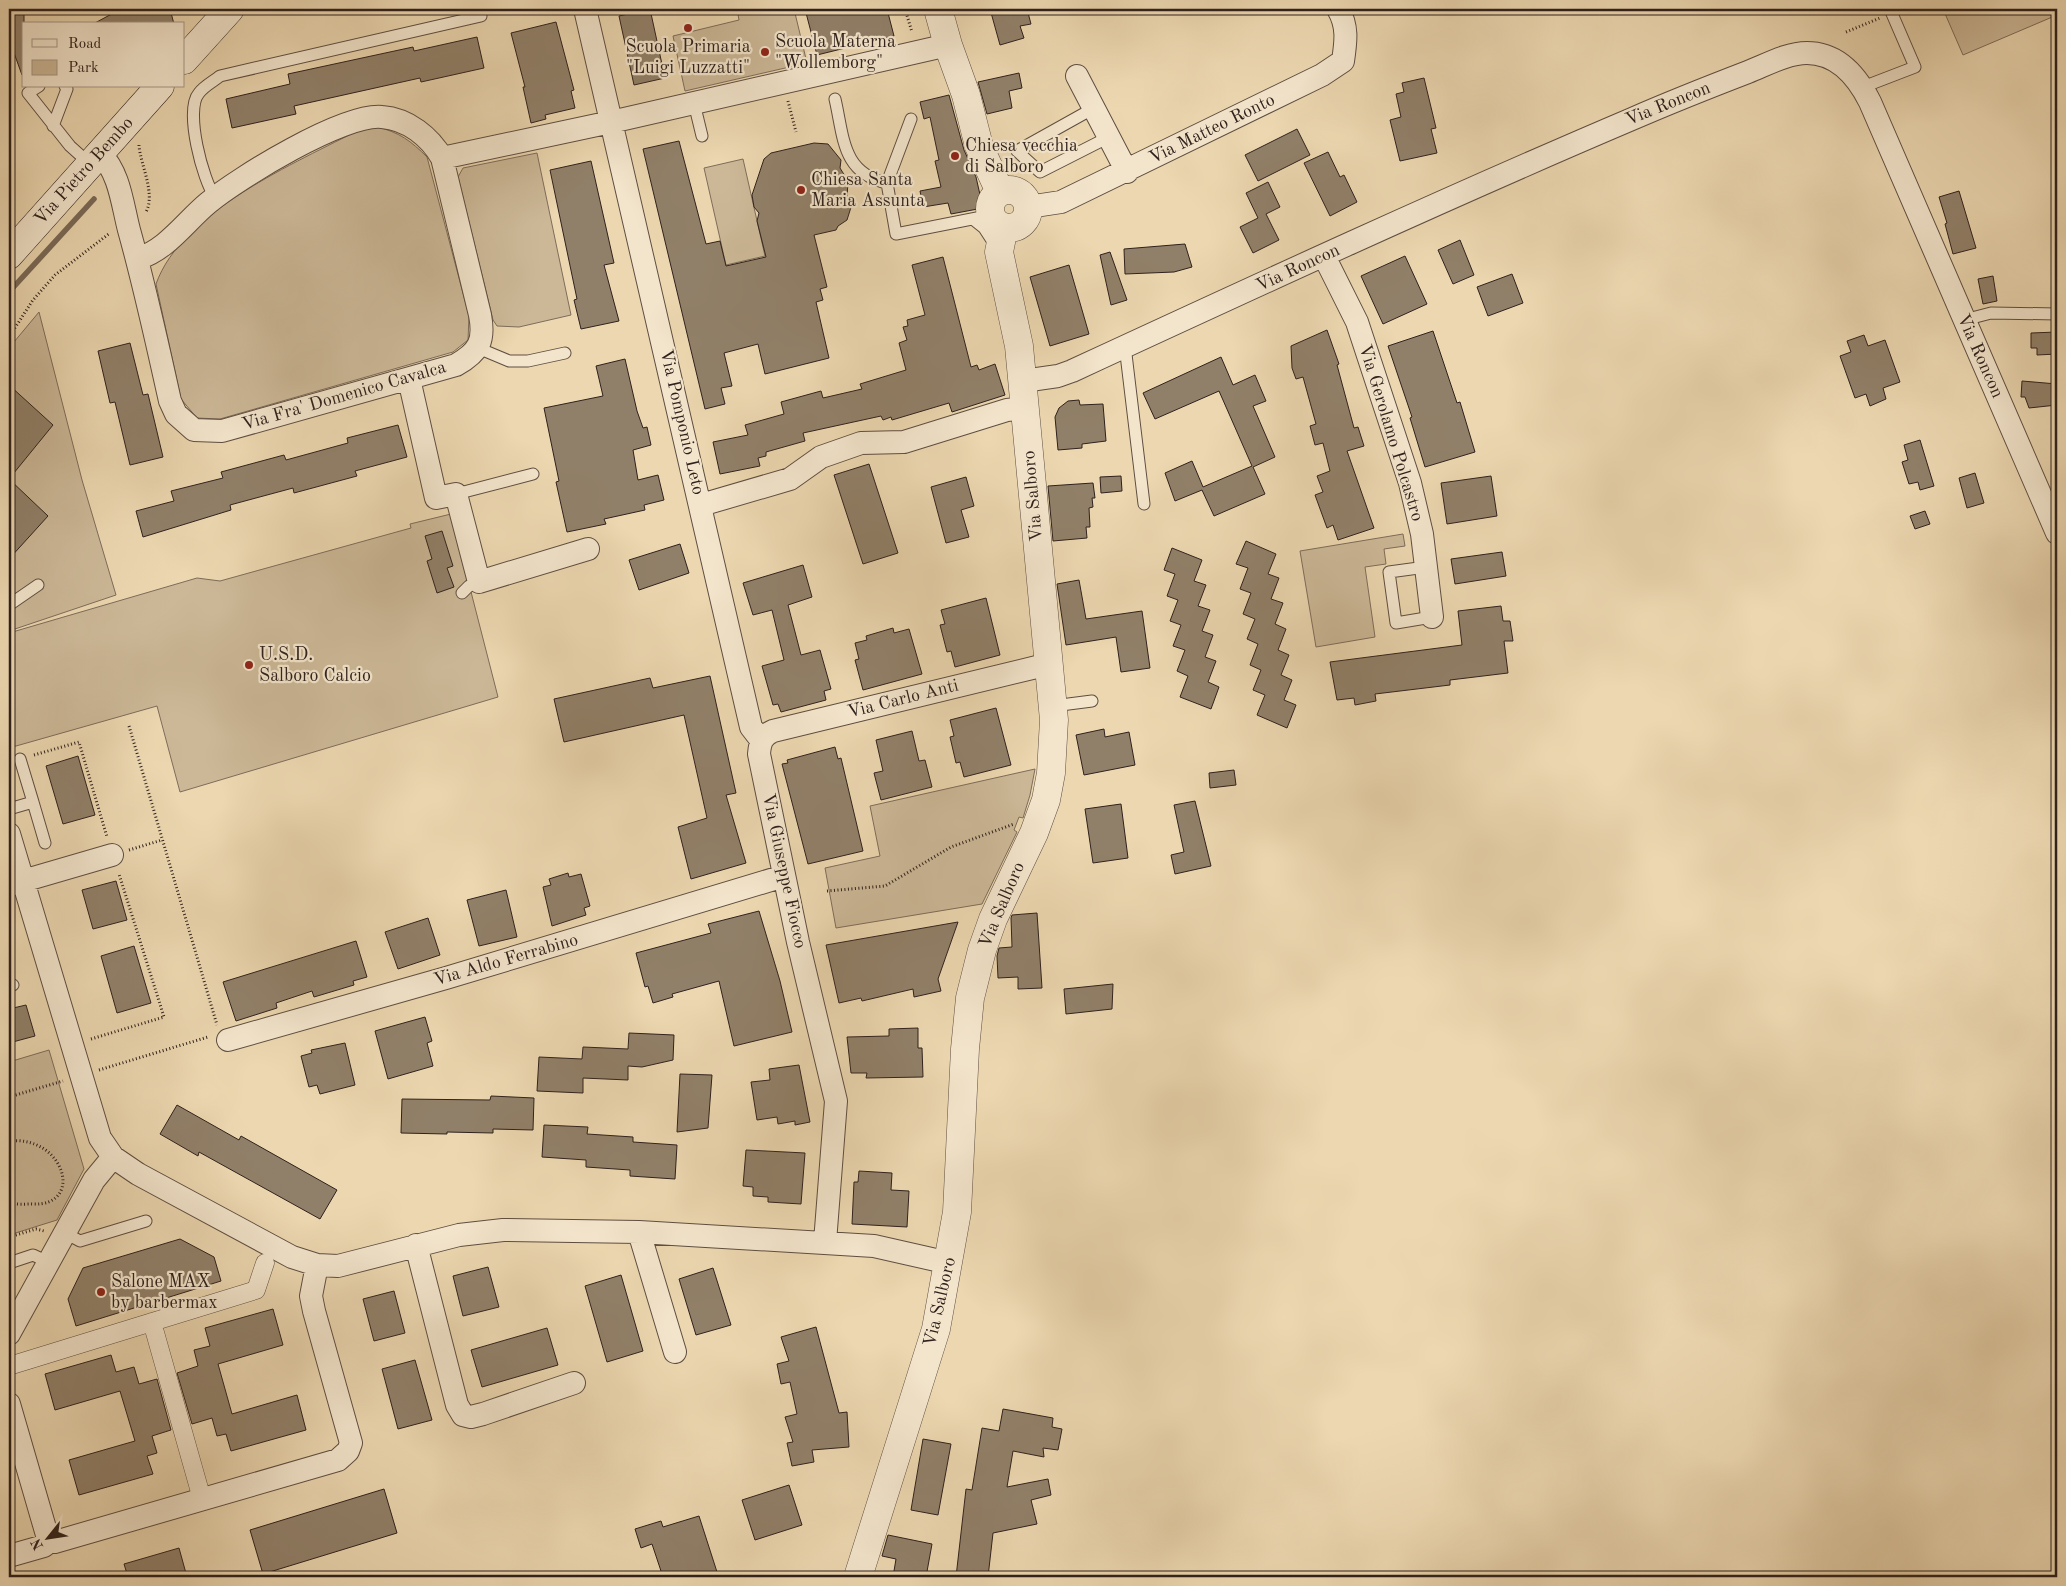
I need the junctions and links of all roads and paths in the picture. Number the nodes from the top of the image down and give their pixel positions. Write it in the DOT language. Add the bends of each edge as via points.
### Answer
graph roads {
  1 [pos="230,9"];
  2 [pos="585,9"];
  3 [pos="906,9"];
  4 [pos="938,9"];
  5 [pos="1338,9"];
  6 [pos="1891,11"];
  7 [pos="481,16"];
  8 [pos="917,31"];
  9 [pos="1846,32"];
  10 [pos="948,45"];
  11 [pos="185,59"];
  12 [pos="1077,76"];
  13 [pos="1863,87"];
  14 [pos="36,88"];
  15 [pos="67,88"];
  16 [pos="158,88"];
  17 [pos="786,92"];
  18 [pos="835,99"];
  19 [pos="694,103"];
  20 [pos="1094,108"];
  21 [pos="911,119"];
  22 [pos="611,122"];
  23 [pos="54,126"];
  24 [pos="796,132"];
  25 [pos="702,136"];
  26 [pos="1110,137"];
  27 [pos="139,139"];
  28 [pos="442,158"];
  29 [pos="95,159"];
  30 [pos="1127,172"];
  31 [pos="887,183"];
  32 [pos="215,197"];
  33 [pos="1028,207"];
  34 [pos="143,218"];
  35 [pos="994,221"];
  36 [pos="115,229"];
  37 [pos="9,255"];
  38 [pos="1324,256"];
  39 [pos="137,259"];
  40 [pos="2057,314"];
  41 [pos="1964,320"];
  42 [pos="9,337"];
  43 [pos="1125,346"];
  44 [pos="478,348"];
  45 [pos="565,353"];
  46 [pos="409,379"];
  47 [pos="1023,381"];
  48 [pos="1026,408"];
  49 [pos="533,474"];
  50 [pos="456,494"];
  51 [pos="1144,504"];
  52 [pos="701,505"];
  53 [pos="2057,533"];
  54 [pos="588,549"];
  55 [pos="1426,567"];
  56 [pos="38,585"];
  57 [pos="9,605"];
  58 [pos="1432,618"];
  59 [pos="1049,664"];
  60 [pos="1092,702"];
  61 [pos="1053,706"];
  62 [pos="129,726"];
  63 [pos="761,740"];
  64 [pos="20,759"];
  65 [pos="33,802"];
  66 [pos="9,809"];
  67 [pos="1016,824"];
  68 [pos="9,834"];
  69 [pos="162,840"];
  70 [pos="45,843"];
  71 [pos="112,855"];
  72 [pos="784,876"];
  73 [pos="15,883"];
  74 [pos="827,891"];
  75 [pos="219,1037"];
  76 [pos="71,1045"];
  77 [pos="72,1078"];
  78 [pos="9,1097"];
  79 [pos="9,1140"];
  80 [pos="114,1157"];
  81 [pos="9,1202"];
  82 [pos="146,1221"];
  83 [pos="639,1232"];
  84 [pos="58,1234"];
  85 [pos="9,1237"];
  86 [pos="826,1242"];
  87 [pos="416,1245"];
  88 [pos="48,1262"];
  89 [pos="9,1263"];
  90 [pos="265,1263"];
  91 [pos="949,1263"];
  92 [pos="317,1265"];
  93 [pos="152,1322"];
  94 [pos="9,1334"];
  95 [pos="675,1352"];
  96 [pos="9,1366"];
  97 [pos="574,1383"];
  98 [pos="9,1404"];
  99 [pos="202,1499"];
  100 [pos="51,1540"];
  101 [pos="9,1556"];
  102 [pos="858,1577"];
  1 -- 11 [label="street"];
  2 -- 22 [label="street, Via Pomponio Leto"];
  3 -- 8 [label="path" via="911,32"];
  4 -- 10 [label="street, Via Salboro"];
  5 -- 30 [label="street, Via Matteo Ronto" via="1345,20 1347,38 1343,60 1322,75"];
  6 -- 9 [label="path"];
  6 -- 13 [label="lane" via="1915,67"];
  7 -- 32 [label="lane" via="220,76 198,94 193,113 204,178"];
  10 -- 19 [label="street"];
  10 -- 35 [label="street, Via Salboro" via="960,74 982,153"];
  12 -- 20 [label="street"];
  13 -- 38 [label="street, Via Roncon" via="1837,60 1806,53 1782,58 1496,177"];
  13 -- 41 [label="street, Via Roncon"];
  14 -- 23 [label="lane" via="28,93"];
  15 -- 23 [label="lane"];
  16 -- 29 [label="street, Via Pietro Bembo"];
  17 -- 24 [label="path"];
  18 -- 31 [label="lane" via="850,160 870,179"];
  19 -- 22 [label="street"];
  19 -- 25 [label="lane"];
  20 -- 26 [label="street"];
  20 -- 26 [label="lane" via="1017,151 1040,172"];
  21 -- 31 [label="lane"];
  22 -- 28 [label="street"];
  22 -- 52 [label="street, Via Pomponio Leto"];
  23 -- 29 [label="lane" via="70,146"];
  26 -- 30 [label="street"];
  27 -- 34 [label="path" via="149,193 149,207"];
  28 -- 32 [label="street" via="430,140 402,121 382,116 359,119 265,166"];
  28 -- 44 [label="street" via="482,327"];
  29 -- 37 [label="street, Via Pietro Bembo"];
  29 -- 39 [label="street, Via Fra' Domenico Cavalca" via="109,162 116,176"];
  30 -- 33 [label="street, Via Matteo Ronto" via="1062,202"];
  31 -- 35 [label="lane" via="896,234"];
  32 -- 39 [label="street" via="164,245"];
  33 -- 35 [label="street" via="1018,192 1006,190"];
  35 -- 47 [label="street, Via Salboro"];
  36 -- 42 [label="path" via="55,275 33,300"];
  38 -- 43 [label="street, Via Roncon"];
  38 -- 55 [label="street, Via Gerolamo Polcastro" via="1356,322 1410,483"];
  39 -- 46 [label="street, Via Fra' Domenico Cavalca" via="170,401 176,414 194,430 222,431"];
  40 -- 41 [label="lane" via="1991,313"];
  41 -- 53 [label="street, Via Roncon"];
  43 -- 47 [label="street, Via Roncon" via="1058,376"];
  43 -- 51 [label="lane"];
  44 -- 45 [label="lane" via="509,361 528,361"];
  44 -- 46 [label="street, Via Fra' Domenico Cavalca" via="470,358 456,365"];
  46 -- 50 [label="street" via="436,498"];
  47 -- 48 [label="street, Via Salboro"];
  48 -- 52 [label="street, Via Pomponio Leto" via="1007,410 904,442 854,445 821,456 790,478"];
  48 -- 59 [label="street, Via Salboro"];
  49 -- 50 [label="lane"];
  50 -- 54 [label="street" via="470,588"];
  52 -- 63 [label="street, Via Giuseppe Fiocco" via="751,727"];
  55 -- 58 [label="street, Via Gerolamo Polcastro"];
  55 -- 58 [label="lane" via="1389,572 1396,623"];
  56 -- 57 [label="lane"];
  59 -- 61 [label="street, Via Salboro"];
  59 -- 63 [label="street, Via Carlo Anti" via="773,731"];
  60 -- 61 [label="lane"];
  61 -- 91 [label="street, Via Salboro" via="1051,774 1046,800 993,919 970,998 957,1212"];
  62 -- 69 [label="path"];
  63 -- 72 [label="street, Via Giuseppe Fiocco" via="759,754"];
  64 -- 65 [label="lane"];
  64 -- 71 [label="path" via="79,742"];
  65 -- 66 [label="lane"];
  65 -- 70 [label="lane"];
  67 -- 74 [label="path" via="951,847 885,886"];
  68 -- 73 [label="street"];
  69 -- 71 [label="path"];
  69 -- 75 [label="path"];
  71 -- 73 [label="street"];
  71 -- 76 [label="path" via="164,1017"];
  72 -- 75 [label="street, Via Aldo Ferrabino" via="455,975"];
  72 -- 86 [label="street, Via Giuseppe Fiocco" via="836,1102"];
  73 -- 76 [label="street"];
  75 -- 77 [label="path"];
  76 -- 77 [label="street"];
  77 -- 78 [label="path"];
  77 -- 80 [label="street" via="100,1138"];
  79 -- 81 [label="path" via="40,1146 57,1160 64,1173 58,1193 48,1203"];
  80 -- 84 [label="street" via="94,1180"];
  80 -- 92 [label="street" via="138,1174 292,1257"];
  82 -- 84 [label="lane" via="80,1241"];
  83 -- 86 [label="street"];
  83 -- 87 [label="street" via="503,1230 459,1235"];
  83 -- 95 [label="street"];
  84 -- 85 [label="path" via="36,1229"];
  84 -- 88 [label="street"];
  86 -- 91 [label="street" via="874,1246"];
  87 -- 92 [label="street" via="338,1266"];
  87 -- 97 [label="street" via="457,1405 463,1415 483,1414"];
  88 -- 89 [label="lane" via="33,1255"];
  88 -- 94 [label="street"];
  90 -- 93 [label="street" via="256,1290"];
  91 -- 102 [label="street, Via Salboro" via="936,1328"];
  92 -- 99 [label="street" via="311,1296 351,1443 348,1451 338,1460"];
  93 -- 96 [label="street"];
  93 -- 99 [label="street"];
  98 -- 100 [label="street"];
  99 -- 100 [label="street" via="61,1541"];
  100 -- 101 [label="street" via="44,1546"];
}
